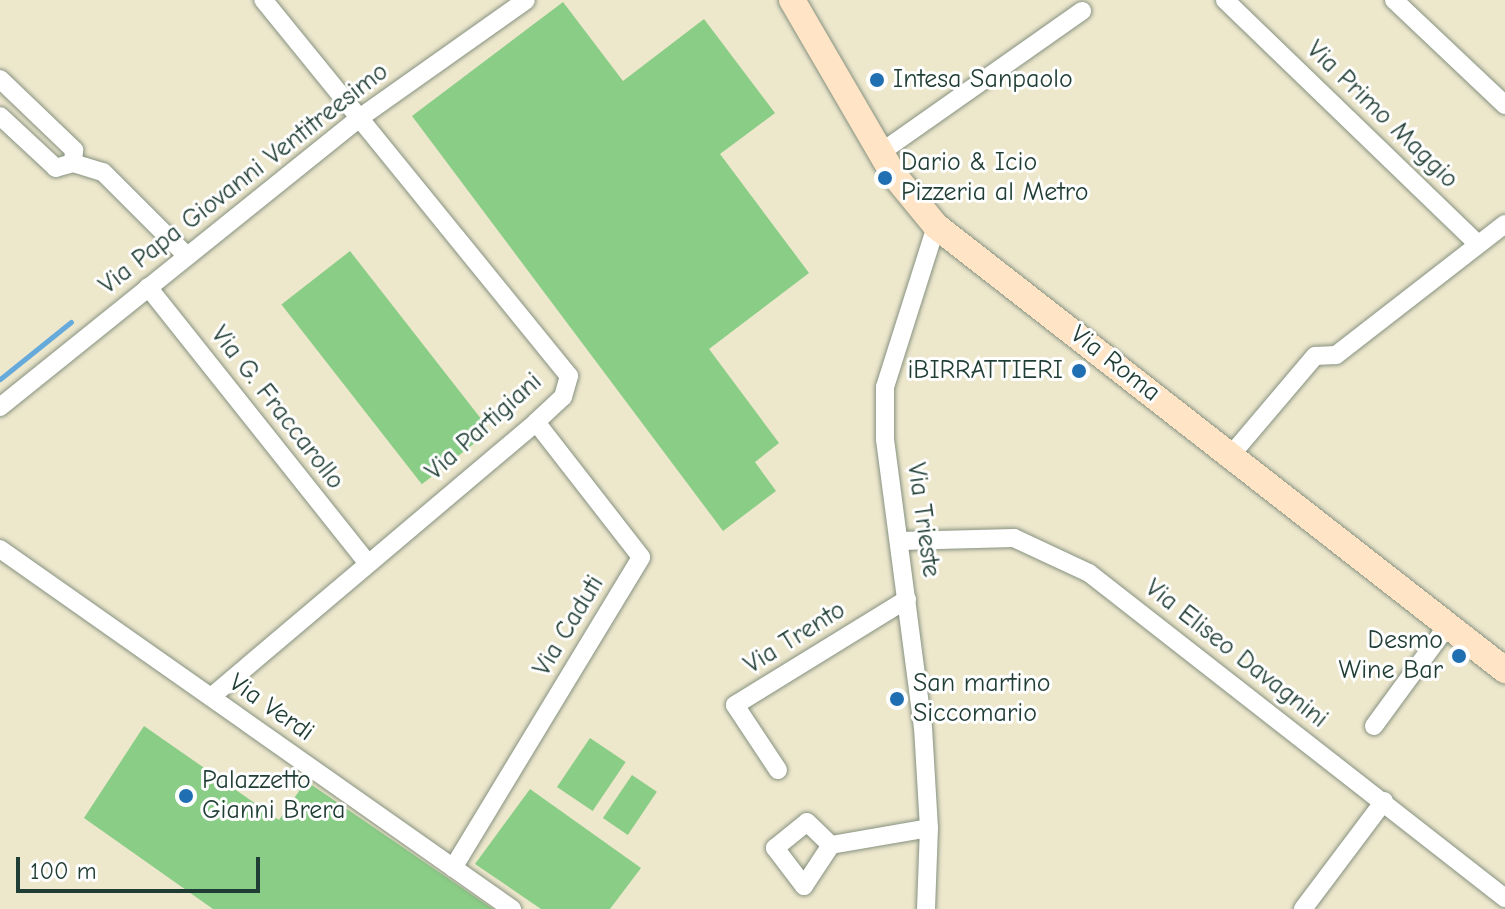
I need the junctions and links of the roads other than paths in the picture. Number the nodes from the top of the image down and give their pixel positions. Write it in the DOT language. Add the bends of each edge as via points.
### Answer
graph roads {
  1 [pos="263,0"];
  2 [pos="526,0"];
  3 [pos="792,0"];
  4 [pos="1225,0"];
  5 [pos="1394,0"];
  6 [pos="1082,11"];
  7 [pos="0,79"];
  8 [pos="1505,105"];
  9 [pos="0,116"];
  10 [pos="361,117"];
  11 [pos="880,153"];
  12 [pos="73,163"];
  13 [pos="1505,224"];
  14 [pos="936,226"];
  15 [pos="1478,244"];
  16 [pos="185,254"];
  17 [pos="148,287"];
  18 [pos="0,407"];
  19 [pos="536,422"];
  20 [pos="1231,455"];
  21 [pos="900,541"];
  22 [pos="0,549"];
  23 [pos="366,561"];
  24 [pos="907,599"];
  25 [pos="1448,625"];
  26 [pos="1505,670"];
  27 [pos="211,697"];
  28 [pos="1374,726"];
  29 [pos="778,770"];
  30 [pos="1384,801"];
  31 [pos="929,828"];
  32 [pos="831,845"];
  33 [pos="453,868"];
  34 [pos="1505,898"];
  35 [pos="512,909"];
  36 [pos="926,909"];
  37 [pos="1303,909"];
  1 -- 10 [label="street"];
  2 -- 10 [label="street, Via Papa Giovanni Ventitreesimo"];
  3 -- 11 [label="street, Via Roma"];
  4 -- 15 [label="street, Via Primo Maggio"];
  5 -- 8 [label="street"];
  6 -- 11 [label="street"];
  7 -- 12 [label="street" via="74,150"];
  9 -- 12 [label="street" via="56,168"];
  10 -- 16 [label="street, Via Papa Giovanni Ventitreesimo"];
  10 -- 19 [label="street, Via Partigiani" via="569,376 563,397"];
  11 -- 14 [label="street, Via Roma"];
  12 -- 16 [label="street" via="103,172"];
  13 -- 15 [label="street"];
  14 -- 20 [label="street, Via Roma"];
  14 -- 21 [label="street, Via Trieste" via="885,387 885,439"];
  15 -- 20 [label="street" via="1336,355 1315,356"];
  16 -- 17 [label="street, Via Papa Giovanni Ventitreesimo"];
  17 -- 18 [label="street, Via Papa Giovanni Ventitreesimo"];
  17 -- 23 [label="street, Via G. Fraccarollo"];
  19 -- 23 [label="street, Via Partigiani"];
  19 -- 33 [label="street, Via Caduti" via="641,557"];
  20 -- 25 [label="street, Via Roma"];
  21 -- 24 [label="street, Via Trieste"];
  21 -- 30 [label="street, Via Eliseo Davagnini" via="1014,538 1089,573"];
  22 -- 27 [label="street, Via Verdi"];
  23 -- 27 [label="street, Via Partigiani"];
  24 -- 29 [label="street, Via Trento" via="735,705"];
  24 -- 31 [label="street, Via Trieste"];
  25 -- 26 [label="street, Via Roma"];
  25 -- 28 [label="street"];
  27 -- 33 [label="street, Via Verdi"];
  30 -- 34 [label="street, Via Eliseo Davagnini"];
  30 -- 37 [label="street"];
  31 -- 32 [label="street"];
  31 -- 36 [label="street, Via Trieste"];
  33 -- 35 [label="street, Via Verdi"];
}
